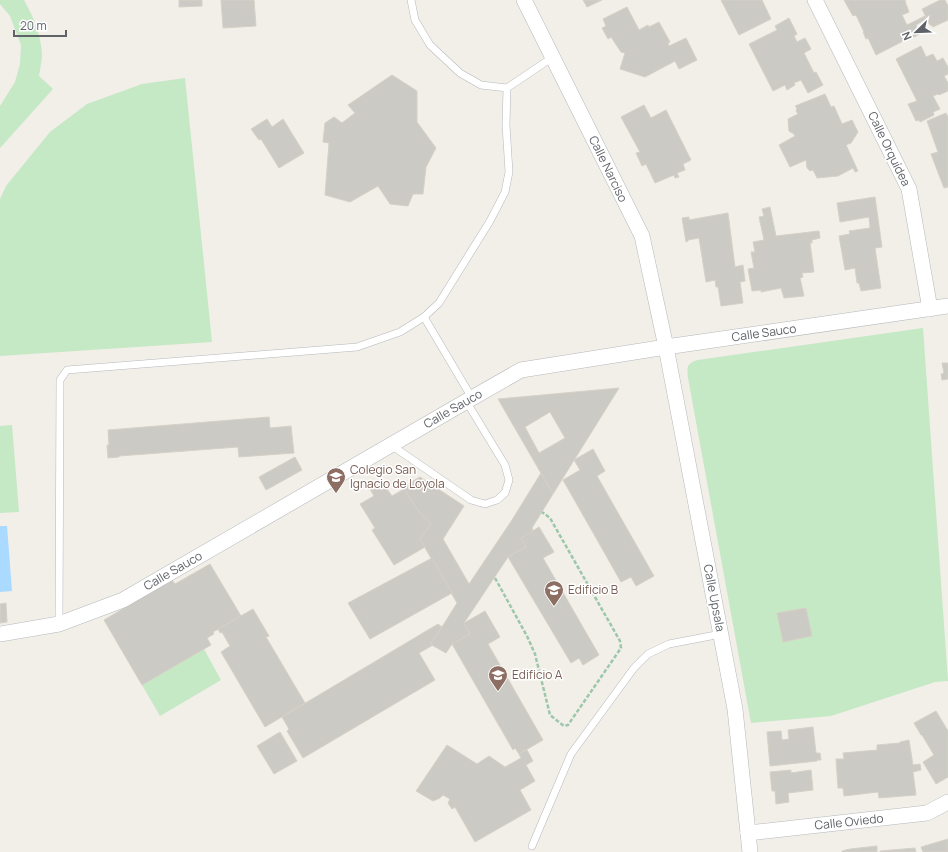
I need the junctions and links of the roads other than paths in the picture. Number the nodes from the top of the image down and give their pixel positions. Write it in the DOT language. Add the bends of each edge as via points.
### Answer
graph roads {
  1 [pos="412,0"];
  2 [pos="524,0"];
  3 [pos="815,0"];
  4 [pos="553,57"];
  5 [pos="507,88"];
  6 [pos="948,306"];
  7 [pos="930,309"];
  8 [pos="424,317"];
  9 [pos="666,346"];
  10 [pos="469,400"];
  11 [pos="391,445"];
  12 [pos="59,624"];
  13 [pos="0,634"];
  14 [pos="721,634"];
  15 [pos="948,802"];
  16 [pos="748,833"];
  17 [pos="532,846"];
  18 [pos="750,852"];
  1 -- 5 [label="lane" via="415,20 430,45 460,73 481,85"];
  2 -- 4 [label="street, Calle Narciso"];
  3 -- 7 [label="street, Calle Orquídea" via="909,189"];
  4 -- 5 [label="lane"];
  4 -- 9 [label="street, Calle Narciso" via="642,236"];
  5 -- 8 [label="lane" via="509,172 505,192 439,303"];
  6 -- 7 [label="street, Calle Sauco"];
  7 -- 9 [label="street, Calle Sauco"];
  8 -- 10 [label="lane"];
  8 -- 12 [label="lane" via="400,332 357,347 67,370 60,380"];
  9 -- 10 [label="street, Calle Sauco" via="521,370"];
  9 -- 14 [label="street, Calle Upsala"];
  10 -- 11 [label="street, Calle Sauco"];
  10 -- 11 [label="lane" via="505,465 509,480 505,493 497,500 485,504 471,500"];
  11 -- 12 [label="street, Calle Sauco" via="123,600"];
  12 -- 13 [label="street, Calle Sauco"];
  14 -- 16 [label="street, Calle Upsala" via="735,709"];
  14 -- 17 [label="lane" via="669,644 648,654 634,668 571,754"];
  15 -- 16 [label="street, Calle Oviedo" via="927,813"];
  16 -- 18 [label="street, Calle Upsala"];
}
